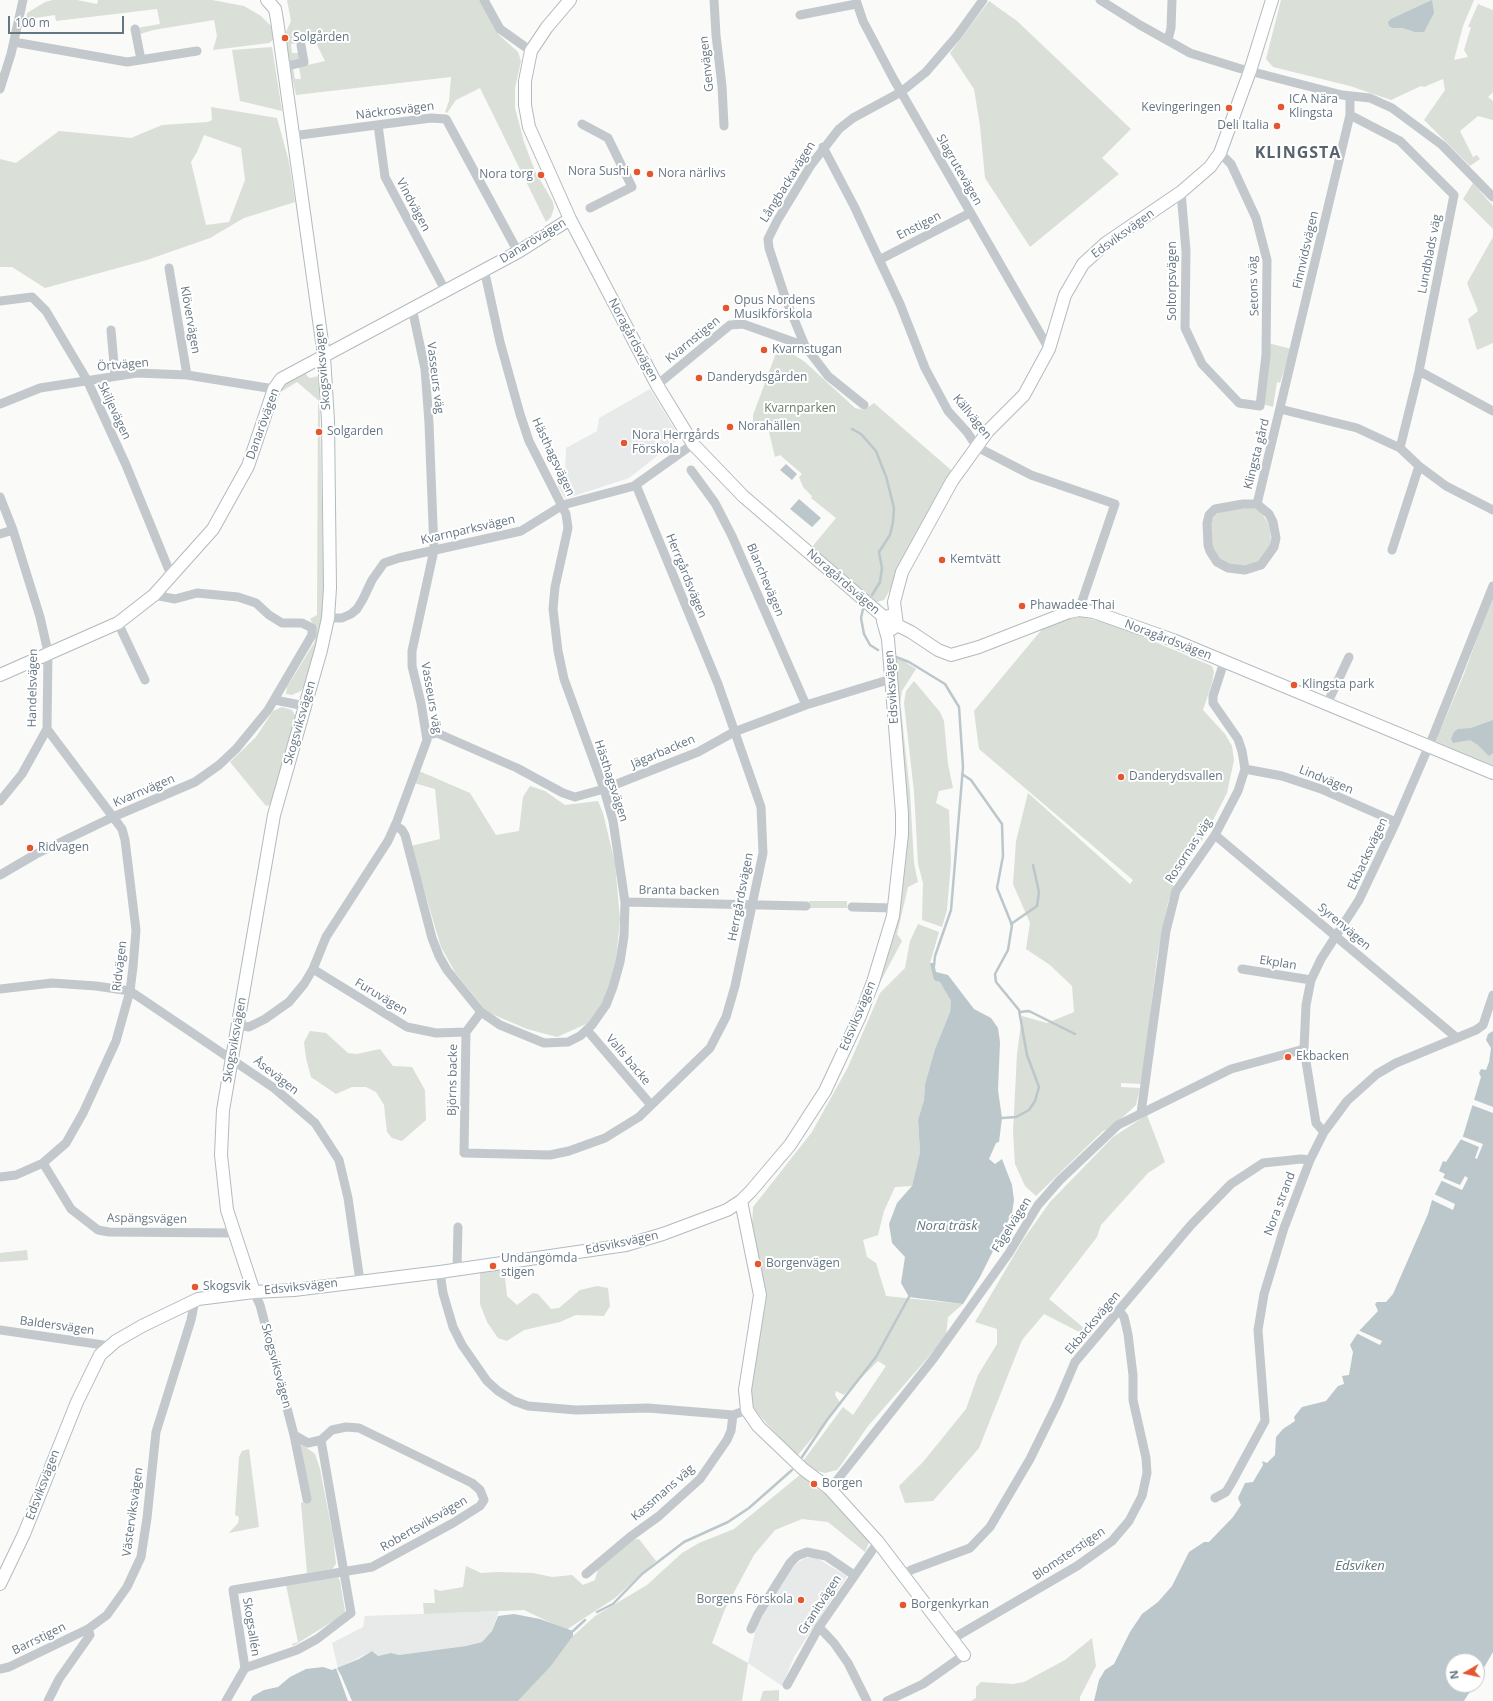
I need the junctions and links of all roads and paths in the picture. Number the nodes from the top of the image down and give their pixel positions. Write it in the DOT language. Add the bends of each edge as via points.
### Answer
graph roads {
  1 [pos="23,0"];
  2 [pos="269,0"];
  3 [pos="484,0"];
  4 [pos="570,0"];
  5 [pos="714,0"];
  6 [pos="982,0"];
  7 [pos="1100,0"];
  8 [pos="1172,0"];
  9 [pos="1272,0"];
  10 [pos="856,2"];
  11 [pos="800,14"];
  12 [pos="135,29"];
  13 [pos="1168,40"];
  14 [pos="14,42"];
  15 [pos="301,45"];
  16 [pos="197,51"];
  17 [pos="532,51"];
  18 [pos="141,60"];
  19 [pos="284,67"];
  20 [pos="1250,71"];
  21 [pos="0,88"];
  22 [pos="901,92"];
  23 [pos="1350,96"];
  24 [pos="1350,115"];
  25 [pos="582,124"];
  26 [pos="378,125"];
  27 [pos="724,126"];
  28 [pos="292,136"];
  29 [pos="823,147"];
  30 [pos="1220,153"];
  31 [pos="1181,192"];
  32 [pos="1493,197"];
  33 [pos="590,208"];
  34 [pos="970,213"];
  35 [pos="570,218"];
  36 [pos="518,252"];
  37 [pos="879,260"];
  38 [pos="169,268"];
  39 [pos="483,271"];
  40 [pos="446,290"];
  41 [pos="0,300"];
  42 [pos="412,308"];
  43 [pos="111,330"];
  44 [pos="805,346"];
  45 [pos="1049,349"];
  46 [pos="324,356"];
  47 [pos="1419,371"];
  48 [pos="116,376"];
  49 [pos="187,376"];
  50 [pos="87,380"];
  51 [pos="657,386"];
  52 [pos="274,389"];
  53 [pos="0,404"];
  54 [pos="864,405"];
  55 [pos="1260,406"];
  56 [pos="1280,410"];
  57 [pos="1493,411"];
  58 [pos="693,444"];
  59 [pos="977,447"];
  60 [pos="1400,448"];
  61 [pos="1419,466"];
  62 [pos="691,470"];
  63 [pos="636,485"];
  64 [pos="0,497"];
  65 [pos="1257,504"];
  66 [pos="563,505"];
  67 [pos="1493,510"];
  68 [pos="14,530"];
  69 [pos="0,534"];
  70 [pos="434,550"];
  71 [pos="1392,550"];
  72 [pos="170,575"];
  73 [pos="1493,586"];
  74 [pos="154,595"];
  75 [pos="1079,610"];
  76 [pos="328,618"];
  77 [pos="891,622"];
  78 [pos="118,623"];
  79 [pos="48,652"];
  80 [pos="1349,657"];
  81 [pos="1224,662"];
  82 [pos="0,675"];
  83 [pos="891,679"];
  84 [pos="145,680"];
  85 [pos="275,700"];
  86 [pos="1327,704"];
  87 [pos="806,705"];
  88 [pos="305,706"];
  89 [pos="46,730"];
  90 [pos="734,732"];
  91 [pos="427,735"];
  92 [pos="1429,746"];
  93 [pos="1245,769"];
  94 [pos="1493,773"];
  95 [pos="604,789"];
  96 [pos="0,801"];
  97 [pos="113,817"];
  98 [pos="1396,822"];
  99 [pos="395,826"];
  100 [pos="1215,835"];
  101 [pos="0,875"];
  102 [pos="625,902"];
  103 [pos="752,905"];
  104 [pos="806,906"];
  105 [pos="852,907"];
  106 [pos="894,908"];
  107 [pos="1336,936"];
  108 [pos="1242,969"];
  109 [pos="313,970"];
  110 [pos="1311,980"];
  111 [pos="0,989"];
  112 [pos="130,991"];
  113 [pos="1493,995"];
  114 [pos="481,1012"];
  115 [pos="238,1025"];
  116 [pos="587,1030"];
  117 [pos="466,1032"];
  118 [pos="1457,1038"];
  119 [pos="1304,1049"];
  120 [pos="231,1058"];
  121 [pos="651,1105"];
  122 [pos="1141,1113"];
  123 [pos="1324,1132"];
  124 [pos="464,1153"];
  125 [pos="1310,1160"];
  126 [pos="43,1163"];
  127 [pos="0,1177"];
  128 [pos="742,1201"];
  129 [pos="458,1227"];
  130 [pos="234,1233"];
  131 [pos="457,1268"];
  132 [pos="440,1272"];
  133 [pos="360,1281"];
  134 [pos="254,1292"];
  135 [pos="195,1300"];
  136 [pos="1119,1310"];
  137 [pos="0,1330"];
  138 [pos="110,1346"];
  139 [pos="747,1410"];
  140 [pos="733,1415"];
  141 [pos="294,1435"];
  142 [pos="321,1440"];
  143 [pos="830,1489"];
  144 [pos="1215,1498"];
  145 [pos="307,1499"];
  146 [pos="878,1542"];
  147 [pos="343,1571"];
  148 [pos="586,1574"];
  149 [pos="854,1575"];
  150 [pos="904,1575"];
  151 [pos="0,1584"];
  152 [pos="233,1590"];
  153 [pos="819,1627"];
  154 [pos="88,1629"];
  155 [pos="751,1629"];
  156 [pos="952,1639"];
  157 [pos="964,1655"];
  158 [pos="245,1668"];
  159 [pos="0,1669"];
  160 [pos="787,1684"];
  161 [pos="48,1701"];
  162 [pos="226,1701"];
  163 [pos="867,1701"];
  164 [pos="887,1701"];
  1 -- 14 [label="street"];
  2 -- 19 [label="street, Skogsviksvägen" via="275,9"];
  3 -- 17 [label="street" via="500,29"];
  4 -- 17 [label="street, Noragårdsvägen" via="547,27"];
  5 -- 27 [label="street, Genvägen"];
  6 -- 22 [label="street, Långbackavägen" via="957,36 926,72"];
  7 -- 13 [label="street"];
  8 -- 13 [label="street"];
  9 -- 20 [label="street, Edsviksvägen"];
  10 -- 11 [label="street"];
  10 -- 22 [label="street, Slagrutevägen" via="863,21"];
  12 -- 18 [label="street"];
  13 -- 20 [label="street" via="1190,53"];
  14 -- 18 [label="street" via="127,62"];
  14 -- 21 [label="street"];
  15 -- 19 [label="street" via="304,62"];
  16 -- 18 [label="street"];
  17 -- 35 [label="street, Noragårdsvägen" via="525,81 525,105 529,127"];
  19 -- 28 [label="street, Skogsviksvägen"];
  20 -- 23 [label="street"];
  20 -- 30 [label="street, Edsviksvägen"];
  22 -- 29 [label="street, Långbackavägen" via="853,118"];
  22 -- 34 [label="street, Slagrutevägen"];
  23 -- 24 [label="street, Finnvidsvägen"];
  23 -- 32 [label="street" via="1370,98 1392,108 1442,145"];
  24 -- 47 [label="street, Lundblads väg" via="1400,141 1454,194"];
  24 -- 56 [label="street, Finnvidsvägen"];
  25 -- 33 [label="street" via="608,138 632,187"];
  26 -- 28 [label="street, Näckrosvägen"];
  26 -- 36 [label="street, Näckrosvägen" via="431,118 446,119"];
  26 -- 40 [label="street, Vindvägen" via="384,176"];
  28 -- 46 [label="street, Skogsviksvägen"];
  29 -- 37 [label="street, Källvägen"];
  29 -- 44 [label="street, Långbackavägen" via="768,239"];
  30 -- 31 [label="street, Edsviksvägen" via="1210,167"];
  30 -- 55 [label="street, Setons väg" via="1231,164 1256,218 1267,260 1266,355"];
  31 -- 45 [label="street, Edsviksvägen" via="1106,243 1083,264 1065,295"];
  31 -- 55 [label="street, Soltorpsvägen" via="1186,251 1185,328 1202,364 1239,403"];
  34 -- 37 [label="street, Enstigen"];
  34 -- 45 [label="street, Slagrutevägen"];
  35 -- 36 [label="street, Danarövägen"];
  35 -- 51 [label="street, Noragårdsvägen"];
  36 -- 39 [label="street, Danarövägen"];
  37 -- 59 [label="street, Källvägen" via="948,411"];
  38 -- 49 [label="street, Klövervägen"];
  39 -- 40 [label="street, Danarövägen"];
  39 -- 66 [label="street, Hästhagsvägen" via="500,342 529,441"];
  40 -- 42 [label="street, Danarövägen"];
  41 -- 50 [label="street, Skiljevägen" via="32,297 46,311"];
  42 -- 46 [label="street, Danarövägen"];
  42 -- 70 [label="street, Vasseurs väg" via="425,369"];
  43 -- 48 [label="street"];
  44 -- 51 [label="street, Kvarnstigen" via="743,324 730,325"];
  44 -- 54 [label="street" via="828,376"];
  45 -- 59 [label="street, Edsviksvägen" via="1024,395 988,431"];
  46 -- 52 [label="street, Danarövägen" via="282,379"];
  46 -- 76 [label="street, Skogsviksvägen" via="328,421"];
  47 -- 57 [label="street"];
  47 -- 60 [label="street, Lundblads väg"];
  48 -- 49 [label="street, Örtvägen" via="137,373"];
  48 -- 50 [label="street, Örtvägen"];
  49 -- 52 [label="street, Örtvägen"];
  50 -- 53 [label="street, Örtvägen" via="40,388"];
  50 -- 72 [label="street, Skiljevägen" via="126,464"];
  51 -- 58 [label="street, Noragårdsvägen"];
  52 -- 72 [label="street, Danarövägen" via="248,466 236,489 213,529"];
  56 -- 60 [label="street" via="1358,428"];
  56 -- 65 [label="street, Klingsta gård"];
  58 -- 63 [label="street, Kvarnparksvägen"];
  58 -- 77 [label="street, Noragårdsvägen" via="743,496"];
  59 -- 75 [label="street, Källvägen" via="1031,475 1115,504"];
  59 -- 77 [label="street, Edsviksvägen" via="952,481 902,572"];
  60 -- 61 [label="street"];
  61 -- 67 [label="street" via="1446,486"];
  61 -- 71 [label="street"];
  62 -- 87 [label="street, Blanchevägen" via="715,503 732,536"];
  63 -- 66 [label="street, Kvarnparksvägen"];
  63 -- 90 [label="street, Herrgårdsvägen" via="718,684"];
  64 -- 68 [label="street, Handelsvägen"];
  65 -- 65 [label="street, Klingsta gård" via="1239,504 1215,509 1209,515 1207,536 1210,551 1217,562 1228,568 1245,570 1261,565 1274,547 1276,538 1273,522 1269,514"];
  66 -- 70 [label="street, Kvarnparksvägen" via="521,531"];
  66 -- 95 [label="street, Hästhagsvägen" via="568,528 553,609 555,630 564,679"];
  68 -- 69 [label="street"];
  68 -- 79 [label="street, Handelsvägen"];
  70 -- 76 [label="street, Kvarnparksvägen" via="384,563 357,609 342,618"];
  70 -- 91 [label="street, Vasseurs väg" via="412,651 412,666"];
  72 -- 74 [label="street, Danarövägen"];
  73 -- 92 [label="street, Ekbacksvägen"];
  74 -- 78 [label="street, Danarövägen"];
  74 -- 85 [label="street, Kvarnvägen" via="175,599 197,593 238,596 256,603 282,623 302,623 312,628 310,642"];
  75 -- 77 [label="street, Noragårdsvägen" via="951,655"];
  75 -- 81 [label="street, Noragårdsvägen" via="1094,612 1173,640"];
  76 -- 88 [label="street, Skogsviksvägen" via="322,650"];
  77 -- 83 [label="street, Edsviksvägen"];
  78 -- 79 [label="street, Danarövägen"];
  78 -- 84 [label="street"];
  79 -- 82 [label="street, Danarövägen"];
  79 -- 89 [label="street, Handelsvägen"];
  80 -- 86 [label="street"];
  81 -- 86 [label="street, Noragårdsvägen"];
  81 -- 93 [label="street, Rosornas väg" via="1213,703 1238,739"];
  83 -- 87 [label="street, Jägarbacken"];
  83 -- 106 [label="street, Edsviksvägen" via="902,812"];
  85 -- 88 [label="street"];
  85 -- 97 [label="street, Kvarnvägen" via="255,728 219,765 195,782"];
  86 -- 92 [label="street, Noragårdsvägen"];
  87 -- 90 [label="street, Jägarbacken"];
  88 -- 115 [label="street, Skogsviksvägen" via="274,815"];
  89 -- 96 [label="street, Handelsvägen" via="22,774"];
  89 -- 97 [label="street, Ridvägen"];
  90 -- 95 [label="street, Jägarbacken" via="698,752"];
  90 -- 103 [label="street, Herrgårdsvägen" via="758,797 763,819 763,853"];
  91 -- 95 [label="street, Jägarbacken" via="436,733 517,768 575,797"];
  91 -- 99 [label="street, Vasseurs väg"];
  92 -- 94 [label="street, Noragårdsvägen"];
  92 -- 98 [label="street, Ekbacksvägen"];
  93 -- 98 [label="street, Lindvägen" via="1282,776 1321,789"];
  93 -- 100 [label="street, Rosornas väg" via="1238,791"];
  95 -- 102 [label="street, Hästhagsvägen" via="614,821"];
  97 -- 101 [label="street, Kvarnvägen" via="36,854"];
  97 -- 112 [label="street, Ridvägen" via="125,838 136,930"];
  98 -- 107 [label="street, Ekbacksvägen" via="1359,900"];
  99 -- 109 [label="street, Vasseurs väg" via="326,937"];
  99 -- 114 [label="street, Hästhagsvägen" via="402,830 404,835 427,923 439,956"];
  100 -- 107 [label="street, Syrenvägen"];
  100 -- 122 [label="street, Rosornas väg" via="1176,891 1165,939"];
  102 -- 103 [label="street, Branta backen"];
  102 -- 116 [label="street, Hästhagsvägen" via="620,962 613,987 606,1005"];
  103 -- 104 [label="street, Branta backen"];
  103 -- 121 [label="street, Herrgårdsvägen" via="726,1017 710,1048"];
  105 -- 106 [label="street"];
  106 -- 128 [label="street, Edsviksvägen" via="873,982 825,1091 790,1145"];
  107 -- 110 [label="street, Ekbacksvägen" via="1320,959"];
  107 -- 118 [label="street, Syrenvägen"];
  108 -- 110 [label="street, Ekplan"];
  109 -- 115 [label="street, Vasseurs väg" via="289,1002 265,1020 249,1027"];
  109 -- 117 [label="street, Furuvägen" via="407,1027 436,1033"];
  110 -- 119 [label="street, Ekbacksvägen" via="1306,1005"];
  111 -- 112 [label="street, Åsevägen" via="52,983"];
  112 -- 120 [label="street, Åsevägen" via="191,1034"];
  112 -- 126 [label="street, Ridvägen" via="116,1041 83,1113 66,1143"];
  113 -- 118 [label="street, Nora strand" via="1483,1025 1471,1034"];
  114 -- 116 [label="street, Hästhagsvägen" via="500,1025 544,1043 568,1042"];
  114 -- 117 [label="street, Björns backe"];
  115 -- 120 [label="street, Skogsviksvägen"];
  116 -- 121 [label="street, Valls backe"];
  117 -- 124 [label="street, Björns backe"];
  118 -- 123 [label="street, Nora strand" via="1396,1063 1377,1074 1347,1101"];
  119 -- 122 [label="street, Fågelvägen" via="1231,1070"];
  119 -- 123 [label="street, Ekbacksvägen" via="1316,1123"];
  120 -- 130 [label="street, Skogsviksvägen" via="223,1110 221,1155 227,1210"];
  120 -- 133 [label="street, Åsevägen" via="274,1088 315,1123 339,1160 348,1198"];
  121 -- 124 [label="street, Herrgårdsvägen" via="639,1117 605,1138 570,1151 550,1155"];
  122 -- 143 [label="street, Fågelvägen" via="1118,1125 1060,1180 1038,1205 1009,1253 934,1358"];
  123 -- 125 [label="street, Nora strand"];
  125 -- 136 [label="street, Ekbacksvägen" via="1263,1163 1232,1184 1191,1225"];
  125 -- 144 [label="street, Nora strand" via="1280,1239 1264,1294 1258,1343 1264,1421 1226,1492"];
  126 -- 127 [label="street, Ridvägen" via="16,1175"];
  126 -- 130 [label="street, Aspängsvägen" via="71,1208 98,1230"];
  128 -- 131 [label="street, Edsviksvägen" via="704,1220 626,1244"];
  128 -- 139 [label="street" via="760,1295 745,1390"];
  129 -- 131 [label="street"];
  130 -- 134 [label="street, Skogsviksvägen"];
  131 -- 132 [label="street, Edsviksvägen"];
  132 -- 133 [label="street, Edsviksvägen"];
  132 -- 140 [label="street" via="453,1327 462,1345 487,1381 514,1401 528,1406 568,1409 648,1408"];
  133 -- 134 [label="street, Edsviksvägen" via="294,1290"];
  134 -- 135 [label="street, Edsviksvägen"];
  134 -- 141 [label="street, Skogsviksvägen" via="260,1305"];
  135 -- 138 [label="street, Edsviksvägen" via="142,1326"];
  135 -- 154 [label="street, Västerviksvägen" via="156,1432 141,1557 127,1587 107,1615"];
  136 -- 150 [label="street, Ekbacksvägen" via="1074,1362 1030,1459 990,1527 970,1548"];
  136 -- 156 [label="street, Blomsterstigen" via="1124,1317 1129,1342 1133,1400 1146,1458 1147,1473 1142,1496 1129,1521 1112,1541 1077,1566"];
  137 -- 138 [label="street, Baldersvägen"];
  138 -- 151 [label="street, Edsviksvägen" via="100,1355 77,1402 24,1534"];
  139 -- 140 [label="street"];
  139 -- 143 [label="street" via="758,1426"];
  140 -- 148 [label="street, Kassmans väg" via="727,1440 700,1479 659,1516"];
  141 -- 142 [label="street" via="308,1443"];
  141 -- 145 [label="street, Skogsviksvägen"];
  142 -- 147 [label="street"];
  142 -- 147 [label="street, Robertsviksvägen" via="332,1430 359,1428 472,1483 480,1490 484,1500 480,1506 458,1520 372,1567"];
  143 -- 146 [label="street"];
  146 -- 149 [label="street, Granitvägen"];
  146 -- 150 [label="street"];
  147 -- 152 [label="street, Robertsviksvägen"];
  147 -- 158 [label="street" via="351,1613 317,1639 297,1650"];
  149 -- 153 [label="street, Granitvägen"];
  149 -- 155 [label="street" via="826,1556 807,1552 797,1556 790,1563"];
  150 -- 156 [label="street"];
  152 -- 158 [label="street, Skogsallén"];
  153 -- 160 [label="street, Granitvägen"];
  153 -- 163 [label="street" via="848,1663"];
  154 -- 159 [label="street, Barrstigen"];
  154 -- 161 [label="street" via="90,1635 59,1679"];
  156 -- 157 [label="street"];
  157 -- 164 [label="street" via="923,1684"];
  158 -- 162 [label="street"];
}
